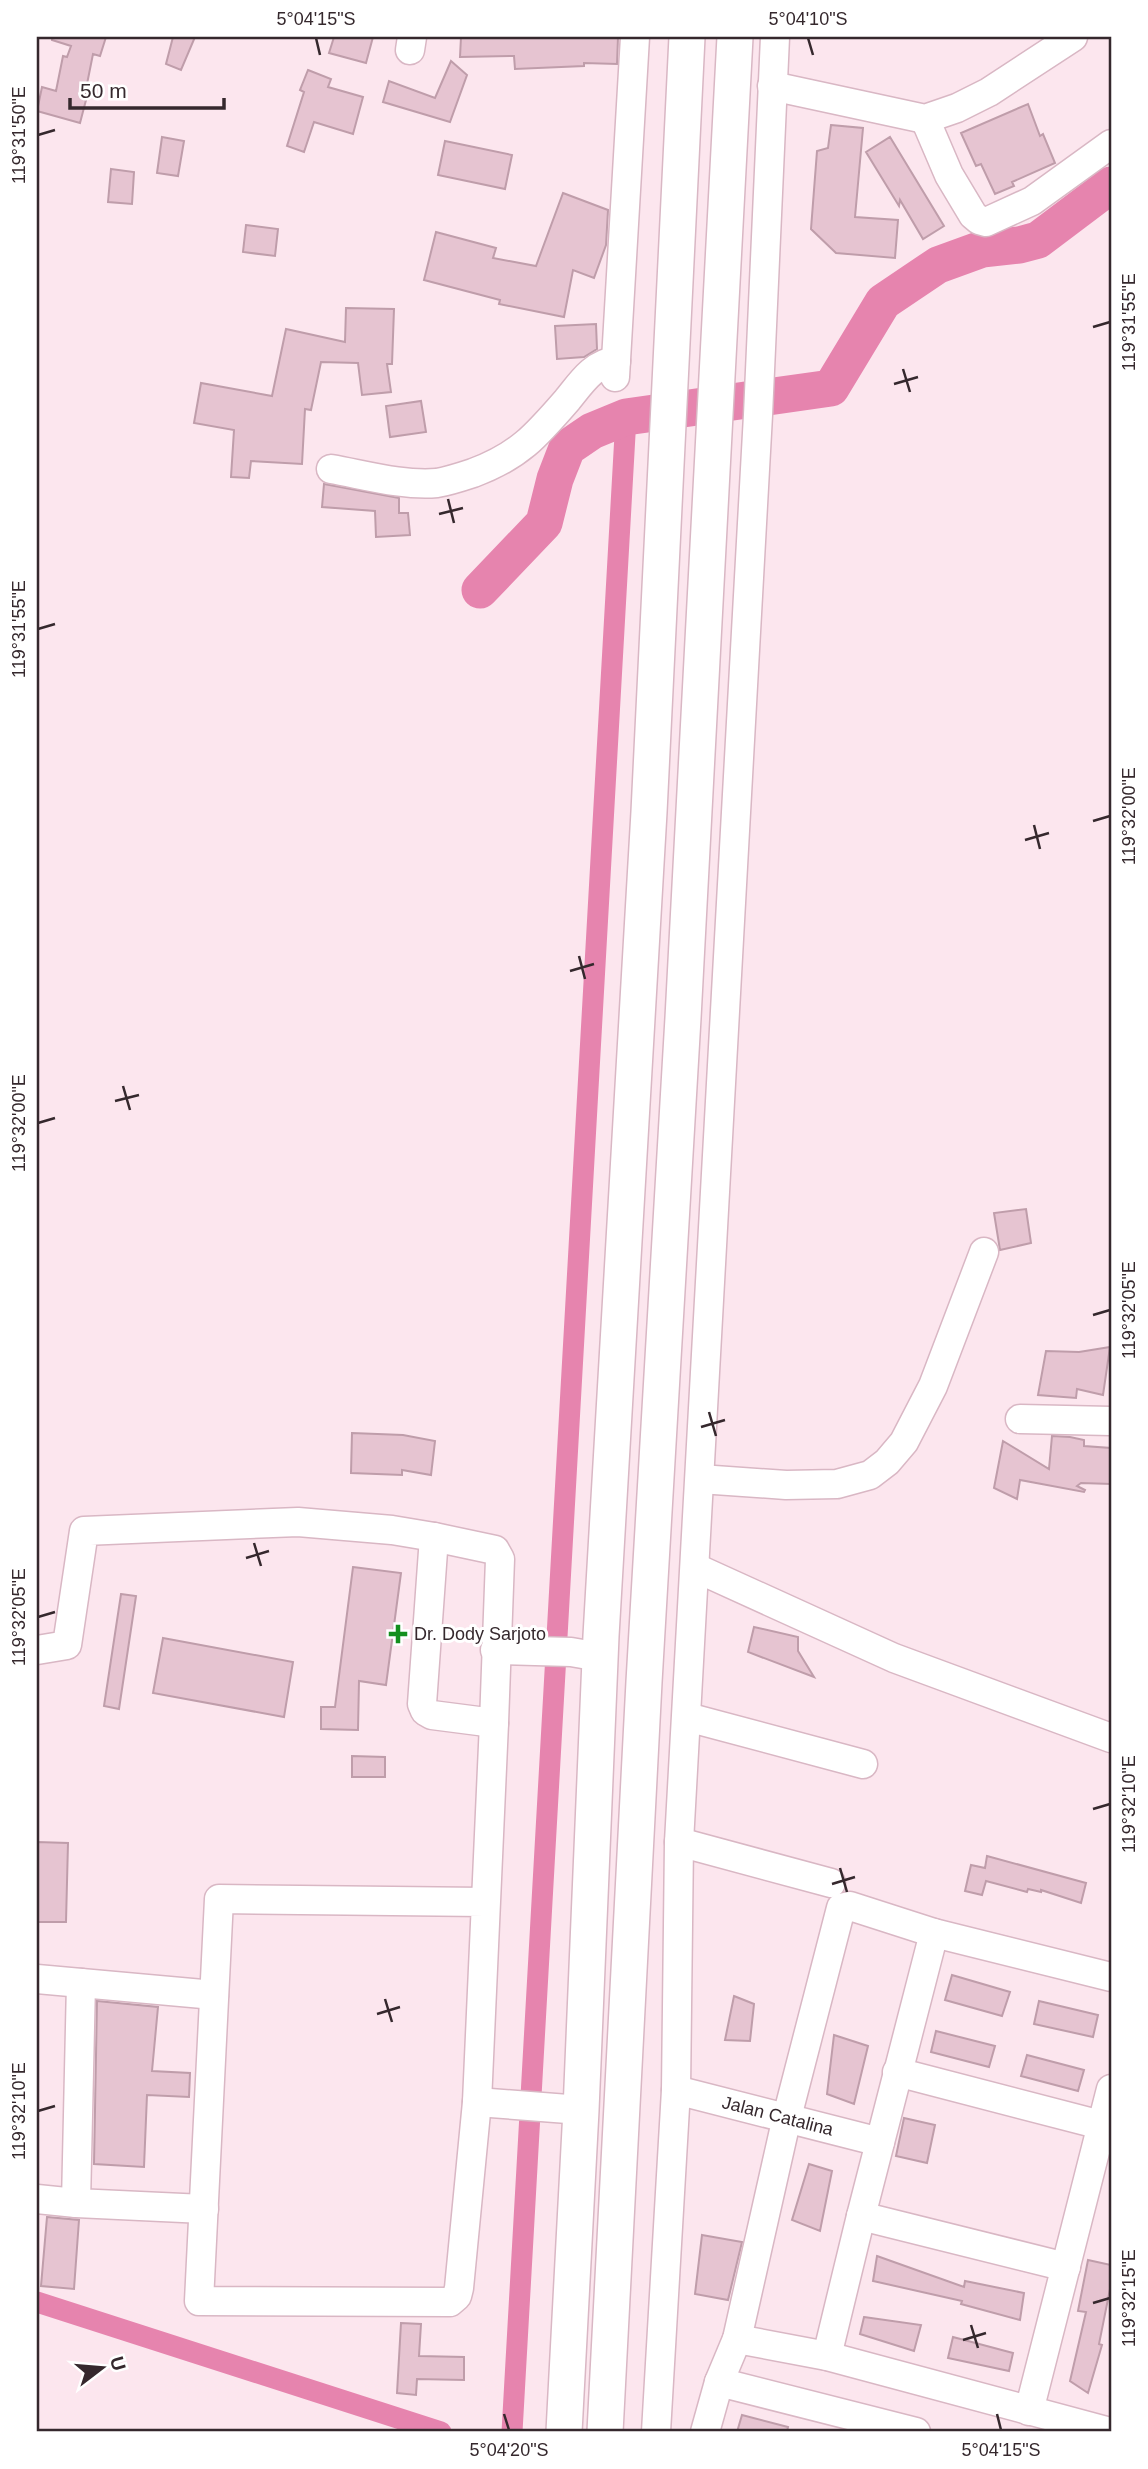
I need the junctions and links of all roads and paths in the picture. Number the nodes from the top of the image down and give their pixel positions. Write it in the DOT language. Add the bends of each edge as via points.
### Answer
graph roads {
  1 [pos="635,37"];
  2 [pos="687,37"];
  3 [pos="735,37"];
  4 [pos="775,37"];
  5 [pos="1073,37"];
  6 [pos="772,86"];
  7 [pos="925,118"];
  8 [pos="1111,144"];
  9 [pos="331,469"];
  10 [pos="984,1252"];
  11 [pos="1020,1419"];
  12 [pos="1111,1421"];
  13 [pos="700,1479"];
  14 [pos="434,1537"];
  15 [pos="696,1568"];
  16 [pos="496,1638"];
  17 [pos="587,1646"];
  18 [pos="37,1650"];
  19 [pos="687,1717"];
  20 [pos="494,1723"];
  21 [pos="1111,1738"];
  22 [pos="863,1764"];
  23 [pos="679,1842"];
  24 [pos="831,1884"];
  25 [pos="484,1902"];
  26 [pos="934,1933"];
  27 [pos="1111,1977"];
  28 [pos="37,1979"];
  29 [pos="81,1983"];
  30 [pos="214,1995"];
  31 [pos="897,2072"];
  32 [pos="1111,2089"];
  33 [pos="676,2090"];
  34 [pos="477,2102"];
  35 [pos="581,2110"];
  36 [pos="786,2117"];
  37 [pos="1101,2125"];
  38 [pos="880,2142"];
  39 [pos="37,2199"];
  40 [pos="76,2203"];
  41 [pos="204,2209"];
  42 [pos="860,2216"];
  43 [pos="1066,2267"];
  44 [pos="737,2339"];
  45 [pos="827,2356"];
  46 [pos="719,2382"];
  47 [pos="1029,2411"];
  48 [pos="564,2432"];
  49 [pos="605,2432"];
  50 [pos="656,2432"];
  51 [pos="705,2432"];
  52 [pos="916,2432"];
  53 [pos="1110,2432"];
  1 -- 9 [label="street" via="616,369 608,362 590,372 515,454 456,479 411,482"];
  2 -- 17 [label="main road" via="649,826"];
  3 -- 49 [label="main road"];
  4 -- 6 [label="street"];
  5 -- 7 [label="street" via="989,92"];
  6 -- 7 [label="street"];
  6 -- 13 [label="street"];
  7 -- 8 [label="street" via="955,185 975,218 986,222 1032,201"];
  10 -- 13 [label="street" via="933,1386 904,1442 887,1462 870,1475 837,1484"];
  11 -- 12 [label="street"];
  13 -- 15 [label="street"];
  14 -- 16 [label="street" via="495,1550 500,1559"];
  14 -- 18 [label="street" via="298,1522 84,1531 67,1645"];
  14 -- 20 [label="street" via="422,1704 432,1715"];
  15 -- 19 [label="street"];
  15 -- 21 [label="street" via="894,1658"];
  16 -- 17 [label="street"];
  16 -- 20 [label="street"];
  17 -- 35 [label="main road"];
  19 -- 22 [label="street"];
  19 -- 23 [label="street"];
  20 -- 25 [label="street"];
  23 -- 24 [label="street"];
  23 -- 33 [label="street"];
  25 -- 30 [label="street" via="219,1899"];
  25 -- 34 [label="street"];
  26 -- 27 [label="street"];
  26 -- 31 [label="street"];
  26 -- 36 [label="street" via="850,1906 841,1908"];
  28 -- 29 [label="street"];
  29 -- 30 [label="street"];
  29 -- 40 [label="street"];
  30 -- 41 [label="street"];
  31 -- 37 [label="street"];
  31 -- 38 [label="street"];
  32 -- 37 [label="street"];
  33 -- 36 [label="street, Jalan Catalina"];
  33 -- 50 [label="street"];
  34 -- 35 [label="street"];
  34 -- 41 [label="street" via="460,2288 450,2301 199,2301"];
  35 -- 48 [label="main road"];
  36 -- 38 [label="street, Jalan Catalina"];
  36 -- 44 [label="street"];
  37 -- 43 [label="street"];
  38 -- 42 [label="street"];
  39 -- 40 [label="street"];
  40 -- 41 [label="street"];
  42 -- 43 [label="street"];
  42 -- 45 [label="street"];
  43 -- 47 [label="street"];
  44 -- 45 [label="street"];
  44 -- 46 [label="street"];
  45 -- 47 [label="street"];
  46 -- 51 [label="street"];
  46 -- 52 [label="street"];
  47 -- 53 [label="street"];
}
